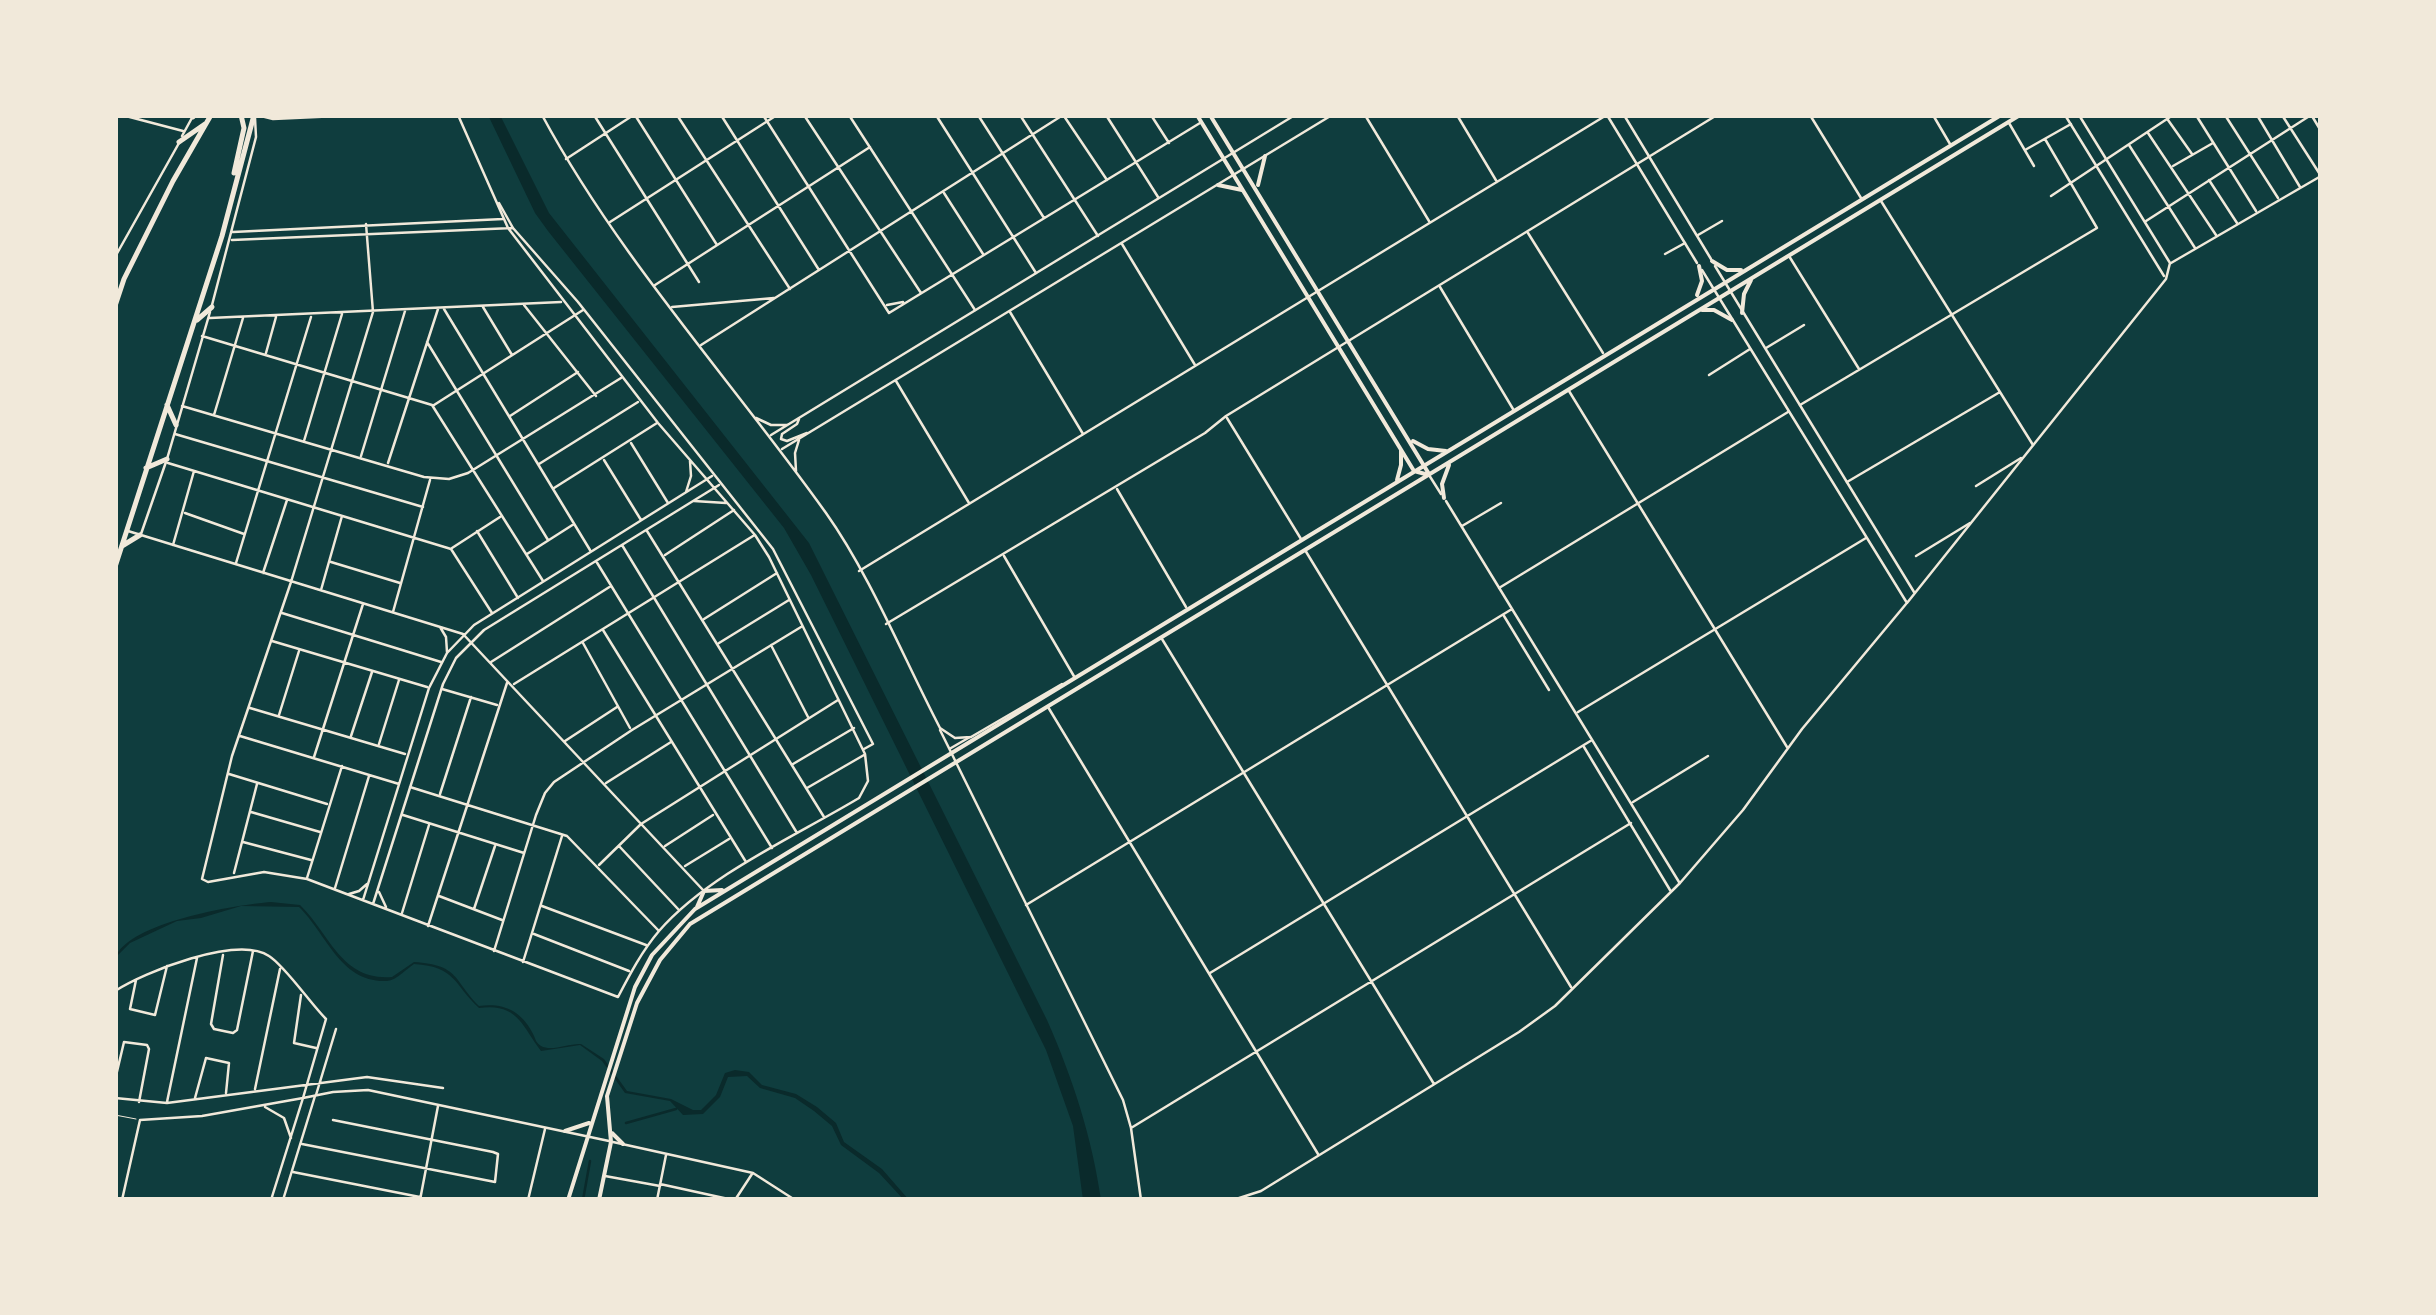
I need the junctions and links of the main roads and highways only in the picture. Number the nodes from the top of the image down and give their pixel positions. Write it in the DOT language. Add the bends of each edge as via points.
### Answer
graph roads {
  1 [pos="255,115"];
  2 [pos="1197,115"];
  3 [pos="1211,115"];
  4 [pos="2001,115"];
  5 [pos="2020,115"];
  6 [pos="211,117"];
  7 [pos="243,117"];
  8 [pos="179,142"];
  9 [pos="1264,156"];
  10 [pos="1218,185"];
  11 [pos="1258,190"];
  12 [pos="231,191"];
  13 [pos="1247,195"];
  14 [pos="1712,262"];
  15 [pos="1699,266"];
  16 [pos="1750,267"];
  17 [pos="1754,276"];
  18 [pos="1691,302"];
  19 [pos="116,303"];
  20 [pos="212,307"];
  21 [pos="1742,313"];
  22 [pos="1689,316"];
  23 [pos="1732,320"];
  24 [pos="194,322"];
  25 [pos="1383,395"];
  26 [pos="1373,401"];
  27 [pos="166,404"];
  28 [pos="176,425"];
  29 [pos="1410,438"];
  30 [pos="1398,444"];
  31 [pos="1446,451"];
  32 [pos="167,461"];
  33 [pos="1451,462"];
  34 [pos="1425,464"];
  35 [pos="146,468"];
  36 [pos="1414,471"];
  37 [pos="1429,475"];
  38 [pos="1394,484"];
  39 [pos="1444,498"];
  40 [pos="140,535"];
  41 [pos="118,550"];
  42 [pos="116,565"];
  43 [pos="726,890"];
  44 [pos="696,909"];
  45 [pos="592,1119"];
  46 [pos="610,1129"];
  47 [pos="565,1131"];
  48 [pos="623,1144"];
  49 [pos="568,1200"];
  50 [pos="599,1200"];
  1 -- 12 [label="highway"];
  2 -- 13 [label="main road"];
  3 -- 11 [label="main road"];
  4 -- 16 [label="main road"];
  5 -- 17 [label="main road"];
  6 -- 8 [label="highway"];
  6 -- 19 [label="highway"];
  7 -- 12 [label="highway"];
  9 -- 11 [label="main road"];
  10 -- 13 [label="main road"];
  11 -- 25 [label="main road"];
  12 -- 24 [label="highway"];
  13 -- 26 [label="main road"];
  14 -- 16 [label="main road" via="1733,271"];
  15 -- 18 [label="main road" via="1702,284"];
  16 -- 18 [label="main road"];
  17 -- 21 [label="main road"];
  17 -- 22 [label="main road"];
  18 -- 31 [label="main road"];
  20 -- 24 [label="highway"];
  22 -- 23 [label="main road" via="1708,310"];
  22 -- 33 [label="main road"];
  24 -- 27 [label="highway"];
  25 -- 26 [label="main road"];
  25 -- 29 [label="main road"];
  26 -- 30 [label="main road"];
  27 -- 28 [label="highway"];
  27 -- 35 [label="highway"];
  29 -- 31 [label="main road"];
  29 -- 34 [label="main road"];
  30 -- 36 [label="main road"];
  30 -- 38 [label="main road" via="1402,465"];
  31 -- 34 [label="main road"];
  32 -- 35 [label="highway"];
  33 -- 37 [label="main road"];
  33 -- 39 [label="main road"];
  34 -- 36 [label="main road"];
  34 -- 37 [label="main road"];
  35 -- 41 [label="highway"];
  36 -- 37 [label="main road"];
  36 -- 38 [label="main road"];
  37 -- 46 [label="main road" via="690,924 637,1003 607,1096"];
  38 -- 43 [label="main road"];
  40 -- 41 [label="highway"];
  41 -- 42 [label="highway"];
  43 -- 44 [label="main road"];
  43 -- 44 [label="main road" via="704,891"];
  44 -- 45 [label="main road" via="666,938 635,987"];
  45 -- 47 [label="main road"];
  45 -- 49 [label="main road"];
  46 -- 48 [label="main road"];
  46 -- 50 [label="main road"];
}
